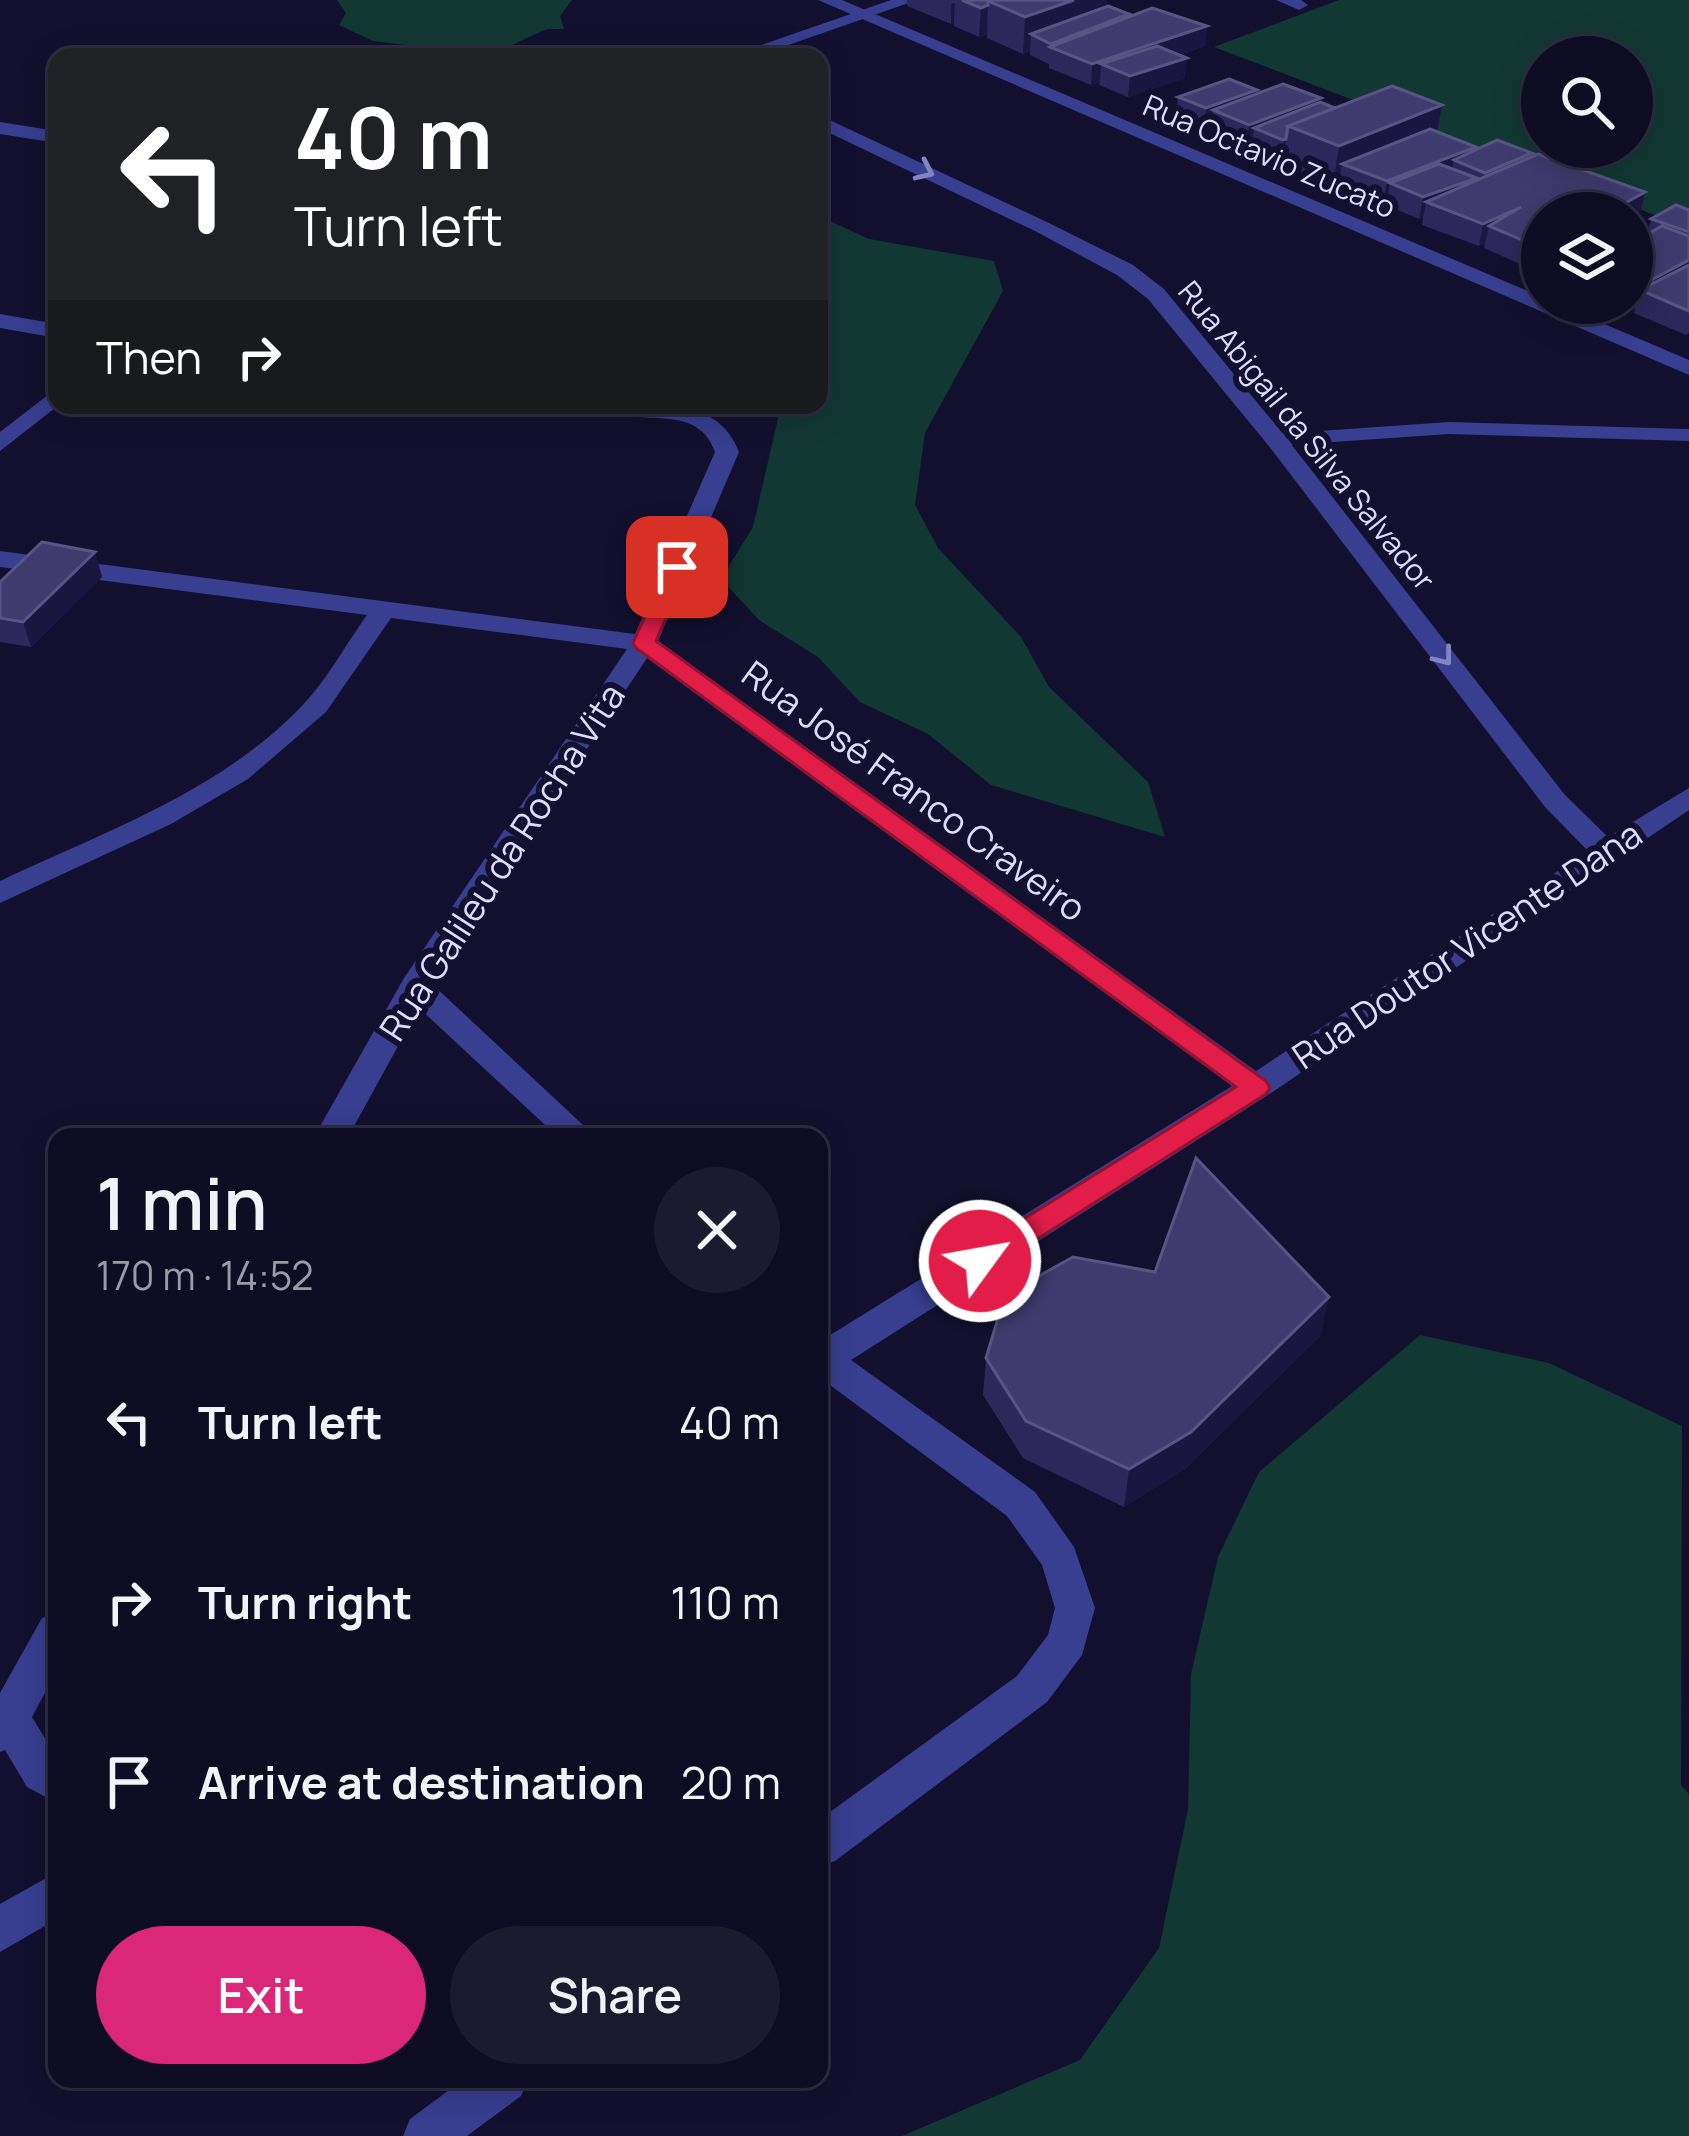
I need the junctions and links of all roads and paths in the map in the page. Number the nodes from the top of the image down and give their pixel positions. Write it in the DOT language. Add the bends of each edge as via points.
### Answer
graph roads {
  1 [pos="826,0"];
  2 [pos="908,0"];
  3 [pos="861,16"];
  4 [pos="786,48"];
  5 [pos="828,125"];
  6 [pos="0,128"];
  7 [pos="48,136"];
  8 [pos="0,321"];
  9 [pos="48,330"];
  10 [pos="1689,368"];
  11 [pos="48,402"];
  12 [pos="681,414"];
  13 [pos="1689,436"];
  14 [pos="1276,440"];
  15 [pos="0,444"];
  16 [pos="0,559"];
  17 [pos="382,612"];
  18 [pos="644,643"];
  19 [pos="1689,797"];
  20 [pos="1605,851"];
  21 [pos="0,893"];
  22 [pos="415,986"];
  23 [pos="1256,1088"];
  24 [pos="336,1128"];
  25 [pos="569,1128"];
  26 [pos="828,1355"];
  27 [pos="828,1366"];
  28 [pos="48,1647"];
  29 [pos="4,1726"];
  30 [pos="48,1778"];
  31 [pos="828,1839"];
  32 [pos="48,1899"];
  33 [pos="0,1930"];
  34 [pos="492,2088"];
  35 [pos="427,2136"];
  1 -- 3 [label="street, Rua Octavio Zucato"];
  2 -- 3 [label="street"];
  3 -- 4 [label="street"];
  3 -- 10 [label="street, Rua Octavio Zucato"];
  5 -- 14 [label="street, Rua Abigail da Silva Salvador, one-way" via="1125,270 1156,294"];
  6 -- 7 [label="street"];
  8 -- 9 [label="street"];
  11 -- 15 [label="street"];
  12 -- 18 [label="street, Rua Galileu da Rocha Vita" via="711,421 727,452"];
  13 -- 14 [label="lane" via="1449,428"];
  14 -- 20 [label="street, Rua Abigail da Silva Salvador, one-way" via="1555,801"];
  16 -- 17 [label="street, Rua José Franco Craveiro"];
  17 -- 18 [label="street, Rua José Franco Craveiro"];
  17 -- 21 [label="street" via="309,715 272,750 218,786"];
  18 -- 22 [label="street, Rua Galileu da Rocha Vita"];
  18 -- 23 [label="street, Rua José Franco Craveiro"];
  19 -- 20 [label="street, Rua Doutor Vicente Dana"];
  20 -- 23 [label="street, Rua Doutor Vicente Dana"];
  22 -- 24 [label="street, Rua Galileu da Rocha Vita"];
  22 -- 25 [label="street"];
  23 -- 26 [label="street, Rua Doutor Vicente Dana"];
  27 -- 31 [label="street" via="1021,1504 1060,1559 1075,1608 1067,1642 1031,1689"];
  28 -- 29 [label="street"];
  29 -- 30 [label="street"];
  32 -- 33 [label="street"];
  34 -- 35 [label="street"];
}
